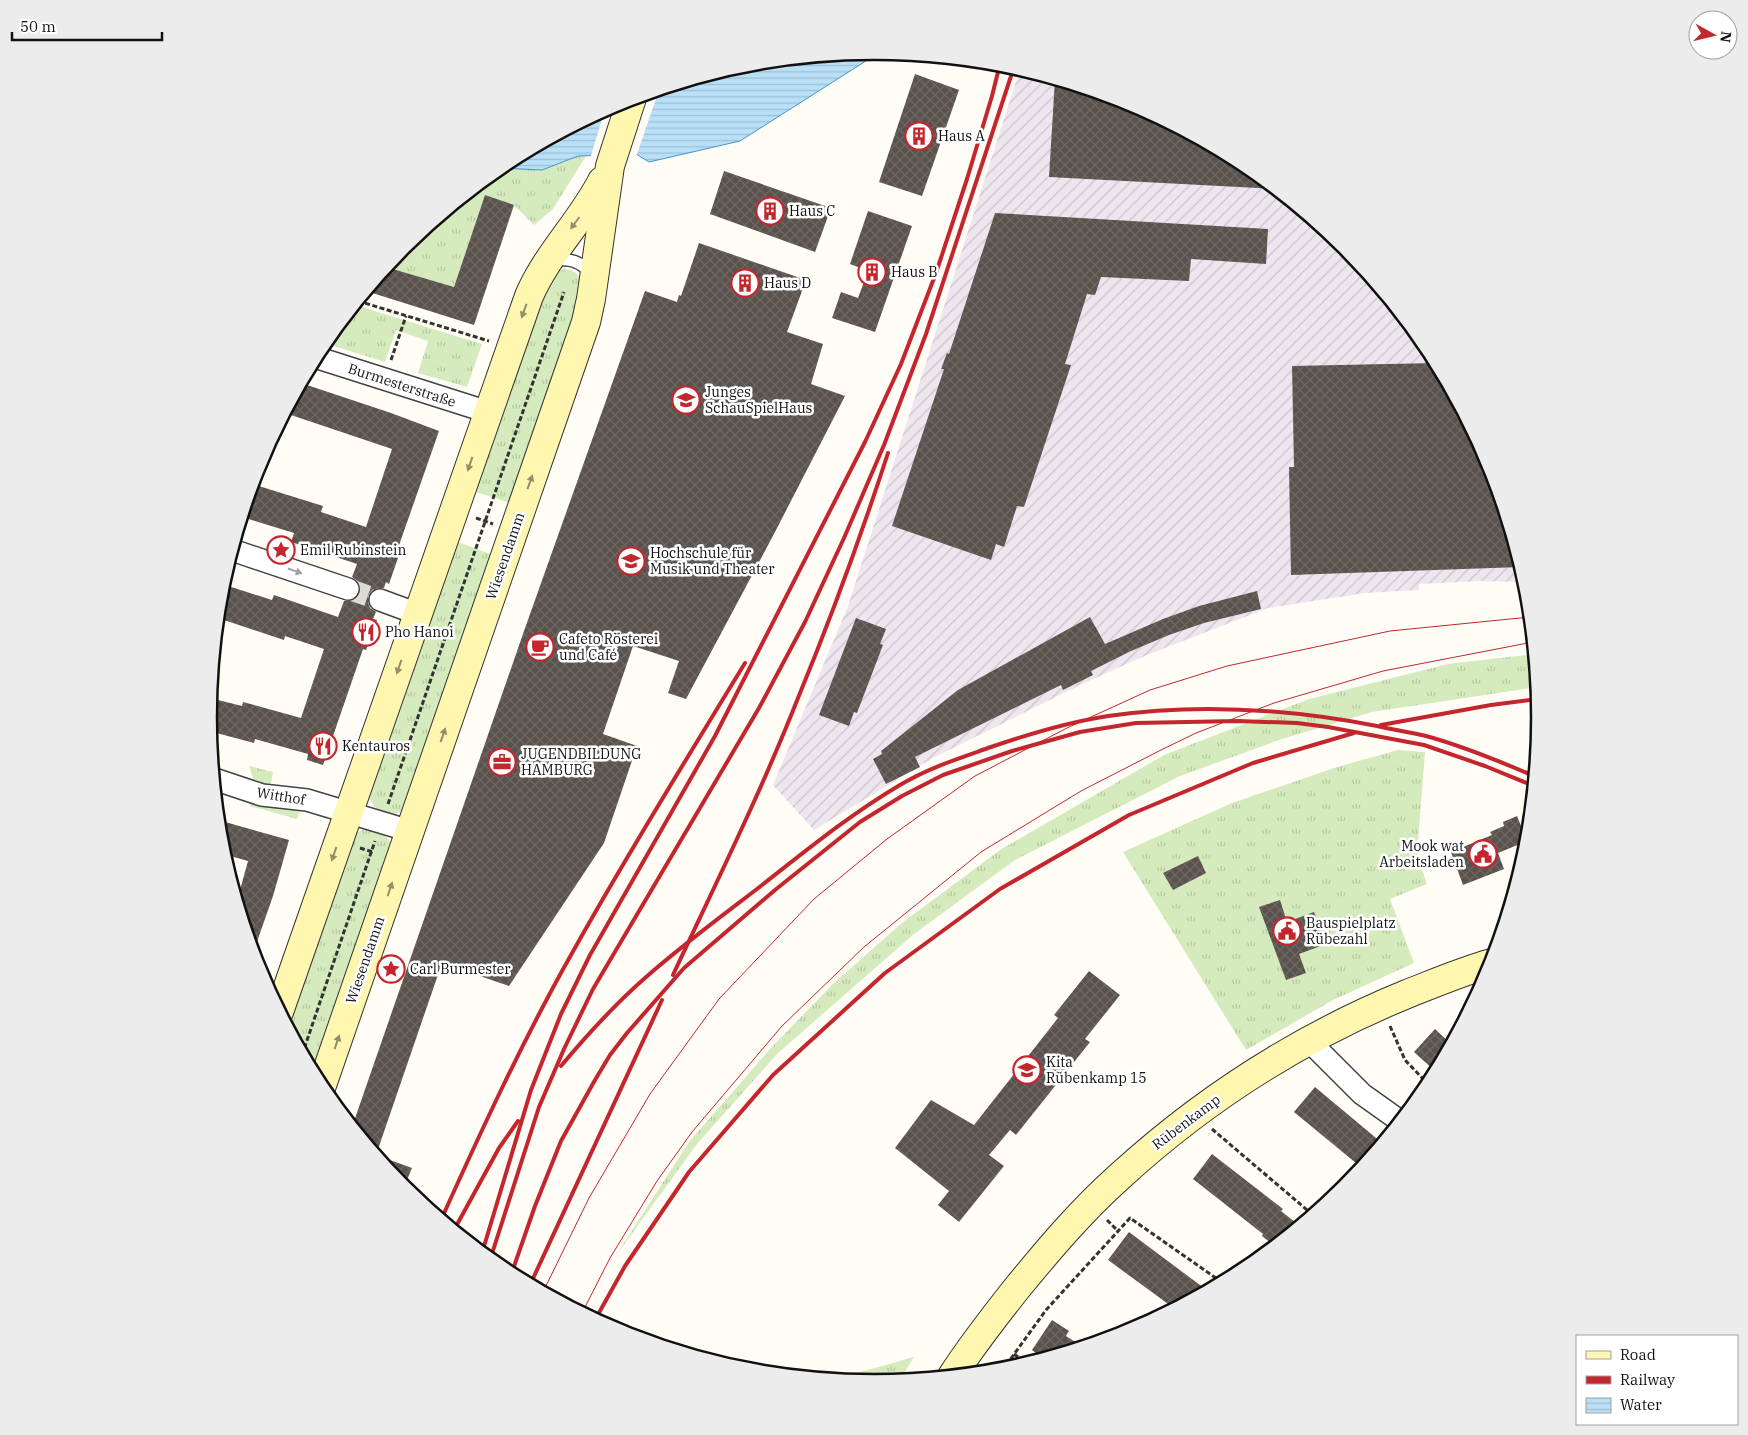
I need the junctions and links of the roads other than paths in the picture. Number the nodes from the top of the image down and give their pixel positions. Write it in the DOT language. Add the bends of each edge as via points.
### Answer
graph roads {
  1 [pos="629,107"];
  2 [pos="610,166"];
  3 [pos="544,266"];
  4 [pos="594,280"];
  5 [pos="323,359"];
  6 [pos="492,401"];
  7 [pos="238,552"];
  8 [pos="348,589"];
  9 [pos="380,600"];
  10 [pos="418,614"];
  11 [pos="220,781"];
  12 [pos="348,812"];
  13 [pos="410,831"];
  14 [pos="1482,966"];
  15 [pos="283,1005"];
  16 [pos="1308,1040"];
  17 [pos="324,1078"];
  18 [pos="1396,1118"];
  19 [pos="956,1369"];
  1 -- 2 [label="street, Wiesendamm"];
  2 -- 3 [label="street, Wiesendamm, one-way" via="595,194"];
  2 -- 4 [label="street, Wiesendamm"];
  3 -- 4 [label="lane" via="564,259 575,261 586,267"];
  3 -- 6 [label="street, Wiesendamm, one-way" via="529,296"];
  13 -- 4 [label="street, Wiesendamm, one-way" via="586,322"];
  5 -- 6 [label="street, Burmesterstraße" via="384,379"];
  6 -- 10 [label="street, Wiesendamm, one-way"];
  7 -- 8 [label="street, one-way"];
  9 -- 10 [label="street"];
  10 -- 12 [label="street, Wiesendamm, one-way"];
  11 -- 12 [label="street, Witthof" via="262,795 307,800"];
  12 -- 13 [label="street"];
  12 -- 15 [label="street, Wiesendamm, one-way"];
  17 -- 13 [label="street, Wiesendamm, one-way"];
  14 -- 16 [label="street, Rübenkamp" via="1380,1005"];
  16 -- 18 [label="street" via="1362,1094"];
  16 -- 19 [label="street, Rübenkamp" via="1194,1114 1118,1177 1054,1243"];
}
